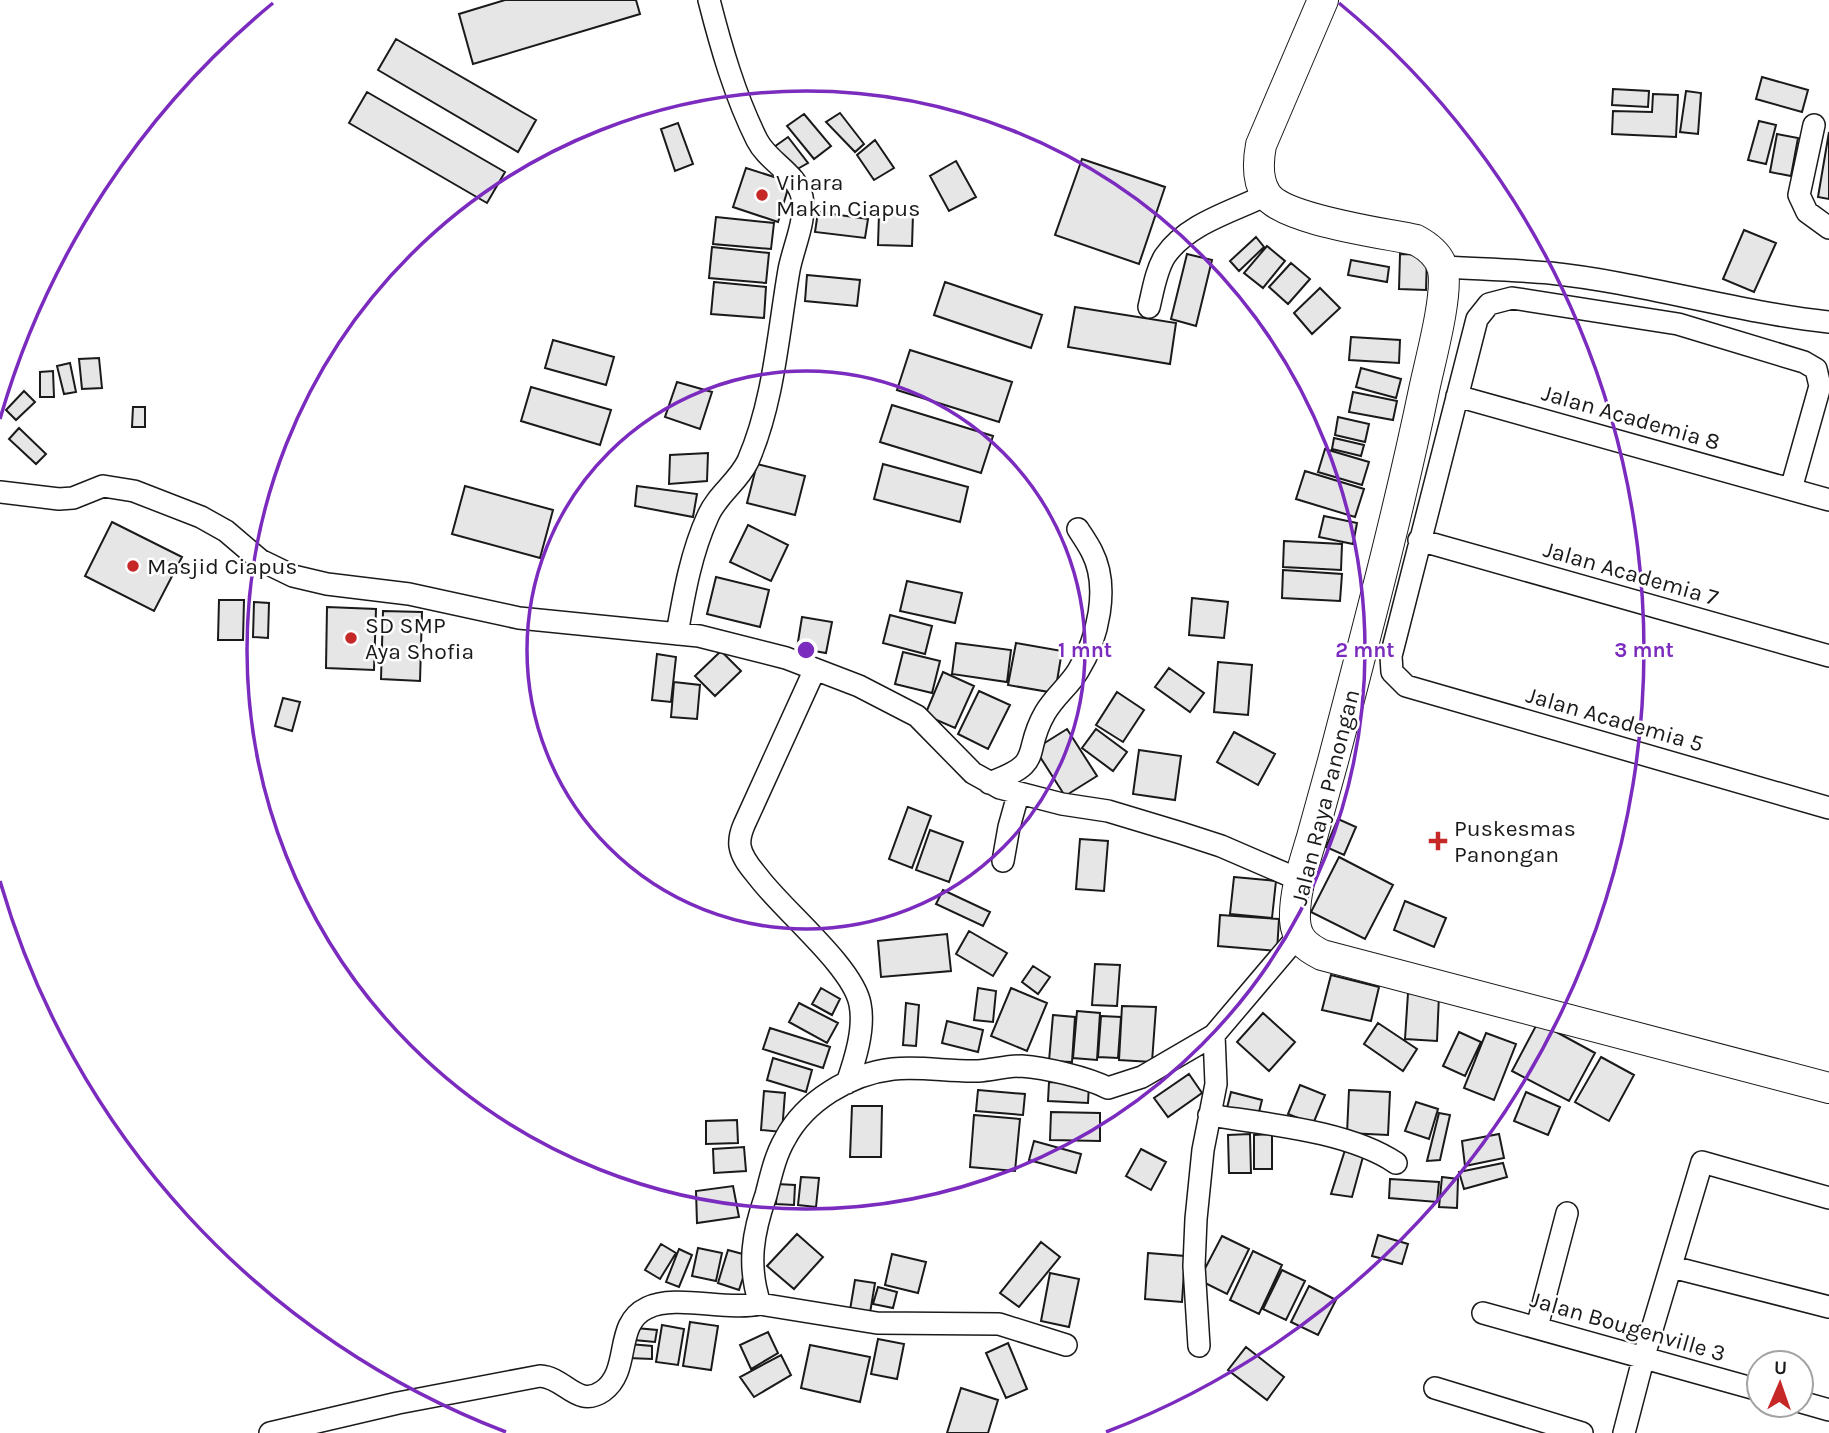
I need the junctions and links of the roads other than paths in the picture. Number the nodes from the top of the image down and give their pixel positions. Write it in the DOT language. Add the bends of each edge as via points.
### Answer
graph roads {
  1 [pos="709,0"];
  2 [pos="1323,0"];
  3 [pos="1814,125"];
  4 [pos="1266,195"];
  5 [pos="1829,228"];
  6 [pos="1443,267"];
  7 [pos="1149,307"];
  8 [pos="1829,322"];
  9 [pos="1457,396"];
  10 [pos="1791,489"];
  11 [pos="0,492"];
  12 [pos="1829,500"];
  13 [pos="1078,529"];
  14 [pos="1419,540"];
  15 [pos="677,634"];
  16 [pos="1829,656"];
  17 [pos="815,669"];
  18 [pos="989,783"];
  19 [pos="1018,795"];
  20 [pos="1829,808"];
  21 [pos="1003,861"];
  22 [pos="1300,880"];
  23 [pos="1298,936"];
  24 [pos="1214,1035"];
  25 [pos="847,1083"];
  26 [pos="1829,1088"];
  27 [pos="1209,1115"];
  28 [pos="1396,1163"];
  29 [pos="1829,1198"];
  30 [pos="1567,1213"];
  31 [pos="1672,1267"];
  32 [pos="760,1304"];
  33 [pos="1829,1307"];
  34 [pos="1483,1313"];
  35 [pos="1537,1327"];
  36 [pos="1066,1345"];
  37 [pos="1199,1346"];
  38 [pos="1644,1356"];
  39 [pos="1745,1386"];
  40 [pos="1435,1388"];
  41 [pos="270,1433"];
  42 [pos="1582,1433"];
  43 [pos="1624,1433"];
  1 -- 15 [label="street" via="757,140 798,187 803,204 765,416 742,471 709,514 684,593"];
  2 -- 4 [label="street" via="1261,145 1260,172"];
  3 -- 5 [label="street" via="1799,195 1807,212"];
  4 -- 6 [label="street" via="1300,215 1416,240 1428,246"];
  4 -- 7 [label="street" via="1215,217 1177,243 1164,258"];
  6 -- 8 [label="street" via="1550,273"];
  6 -- 22 [label="street, Jalan Raya Panongan" via="1437,327 1398,505"];
  9 -- 10 [label="street, Jalan Academia 8"];
  9 -- 10 [label="street" via="1477,319 1489,304 1511,298 1678,324 1816,369 1820,386"];
  9 -- 14 [label="street"];
  10 -- 12 [label="street, Jalan Academia 8"];
  11 -- 15 [label="street" via="59,499 103,486 134,491 201,517 260,560 293,576 519,618"];
  13 -- 18 [label="street" via="1099,576 1101,602 1093,636 1078,671 1045,713 1028,762"];
  14 -- 16 [label="street, Jalan Academia 7"];
  14 -- 20 [label="street, Jalan Academia 5" via="1391,656 1392,672 1406,685"];
  15 -- 17 [label="street" via="728,642"];
  17 -- 18 [label="street" via="917,716 973,773"];
  17 -- 25 [label="street" via="744,825 740,846 773,896 856,988 862,1021"];
  18 -- 19 [label="street"];
  19 -- 21 [label="street"];
  19 -- 22 [label="street" via="1108,811 1181,833"];
  22 -- 23 [label="street, Jalan Raya Panongan" via="1295,920"];
  23 -- 24 [label="street"];
  23 -- 26 [label="street, Jalan Raya Panongan" via="1322,955"];
  24 -- 25 [label="street" via="1142,1077 1108,1088 1091,1080 1021,1066 977,1071 894,1069"];
  24 -- 27 [label="street" via="1216,1084"];
  25 -- 32 [label="street" via="810,1107 777,1157 752,1248"];
  27 -- 28 [label="street" via="1304,1130 1378,1151"];
  27 -- 37 [label="street" via="1194,1266"];
  29 -- 31 [label="street" via="1702,1163"];
  30 -- 35 [label="street"];
  31 -- 33 [label="street"];
  31 -- 38 [label="street"];
  32 -- 36 [label="street" via="877,1323 999,1324"];
  32 -- 41 [label="street" via="665,1303 646,1308 628,1326 617,1375 594,1396 580,1397 553,1378 540,1376"];
  34 -- 35 [label="street, Jalan Bougenville 3"];
  35 -- 38 [label="street, Jalan Bougenville 3"];
  38 -- 39 [label="street, Jalan Bougenville 3"];
  38 -- 43 [label="street"];
  40 -- 42 [label="street"];
}
